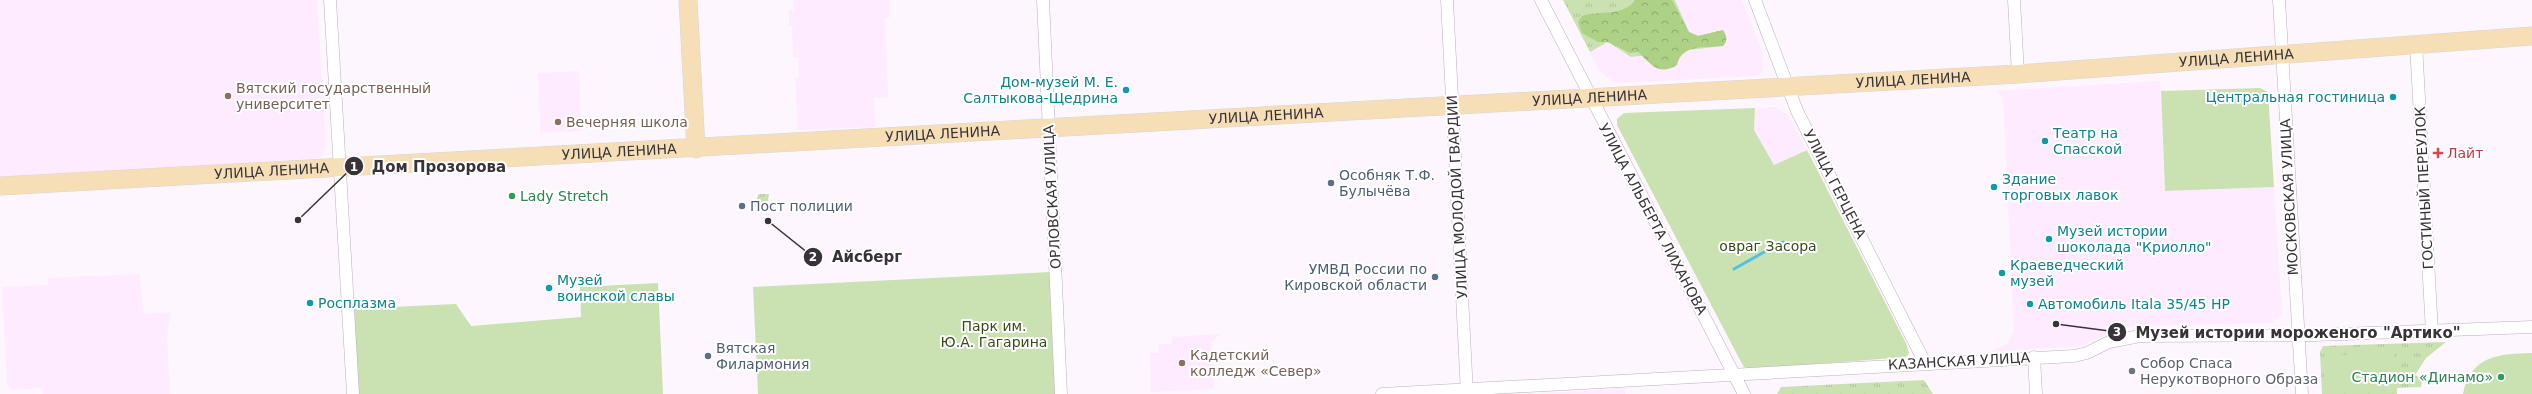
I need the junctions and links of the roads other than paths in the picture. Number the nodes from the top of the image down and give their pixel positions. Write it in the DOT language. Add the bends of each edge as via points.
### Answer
graph roads {
  1 [pos="330,0"];
  2 [pos="688,0"];
  3 [pos="1043,0"];
  4 [pos="1447,0"];
  5 [pos="1541,0"];
  6 [pos="1755,0"];
  7 [pos="2014,0"];
  8 [pos="2279,0"];
  9 [pos="2532,36"];
  10 [pos="2416,44"];
  11 [pos="2281,55"];
  12 [pos="2018,74"];
  13 [pos="1787,86"];
  14 [pos="1590,99"];
  15 [pos="1452,106"];
  16 [pos="1049,129"];
  17 [pos="696,148"];
  18 [pos="340,167"];
  19 [pos="0,186"];
  20 [pos="2532,327"];
  21 [pos="2432,332"];
  22 [pos="2297,336"];
  23 [pos="2034,357"];
  24 [pos="1925,363"];
  25 [pos="1735,376"];
  26 [pos="1467,391"];
  27 [pos="353,394"];
  28 [pos="1061,394"];
  29 [pos="1382,394"];
  30 [pos="1744,394"];
  31 [pos="2036,394"];
  32 [pos="2302,394"];
  1 -- 18 [label="street"];
  2 -- 17 [label="main road"];
  3 -- 16 [label="street, ОРЛОВСКАЯ УЛИЦА"];
  4 -- 15 [label="street, УЛИЦА МОЛОДОЙ ГВАРДИИ"];
  5 -- 14 [label="street, УЛИЦА АЛЬБЕРТА ЛИХАНОВА"];
  6 -- 13 [label="street, УЛИЦА ГЕРЦЕНА"];
  7 -- 12 [label="street"];
  8 -- 11 [label="street, МОСКОВСКАЯ УЛИЦА"];
  9 -- 10 [label="main road, УЛИЦА ЛЕНИНА"];
  10 -- 11 [label="main road, УЛИЦА ЛЕНИНА"];
  10 -- 21 [label="street, ГОСТИНЫЙ ПЕРЕУЛОК"];
  11 -- 12 [label="main road, УЛИЦА ЛЕНИНА"];
  11 -- 22 [label="street, МОСКОВСКАЯ УЛИЦА"];
  12 -- 13 [label="main road, УЛИЦА ЛЕНИНА"];
  13 -- 14 [label="main road, УЛИЦА ЛЕНИНА"];
  13 -- 24 [label="street, УЛИЦА ГЕРЦЕНА" via="1797,111"];
  14 -- 15 [label="main road, УЛИЦА ЛЕНИНА"];
  14 -- 25 [label="street, УЛИЦА АЛЬБЕРТА ЛИХАНОВА"];
  15 -- 16 [label="main road, УЛИЦА ЛЕНИНА"];
  15 -- 26 [label="street, УЛИЦА МОЛОДОЙ ГВАРДИИ"];
  16 -- 17 [label="main road, УЛИЦА ЛЕНИНА"];
  16 -- 28 [label="street, ОРЛОВСКАЯ УЛИЦА"];
  17 -- 18 [label="main road, УЛИЦА ЛЕНИНА"];
  18 -- 19 [label="main road, УЛИЦА ЛЕНИНА"];
  18 -- 27 [label="street"];
  20 -- 21 [label="street, КАЗАНСКАЯ УЛИЦА"];
  21 -- 22 [label="street, КАЗАНСКАЯ УЛИЦА"];
  22 -- 23 [label="street, КАЗАНСКАЯ УЛИЦА" via="2140,336 2109,342 2082,355"];
  22 -- 32 [label="street, МОСКОВСКАЯ УЛИЦА"];
  23 -- 24 [label="street, КАЗАНСКАЯ УЛИЦА"];
  23 -- 31 [label="street"];
  24 -- 25 [label="street, КАЗАНСКАЯ УЛИЦА"];
  25 -- 26 [label="street, КАЗАНСКАЯ УЛИЦА"];
  25 -- 30 [label="street, УЛИЦА АЛЬБЕРТА ЛИХАНОВА"];
  26 -- 29 [label="street, КАЗАНСКАЯ УЛИЦА"];
}
